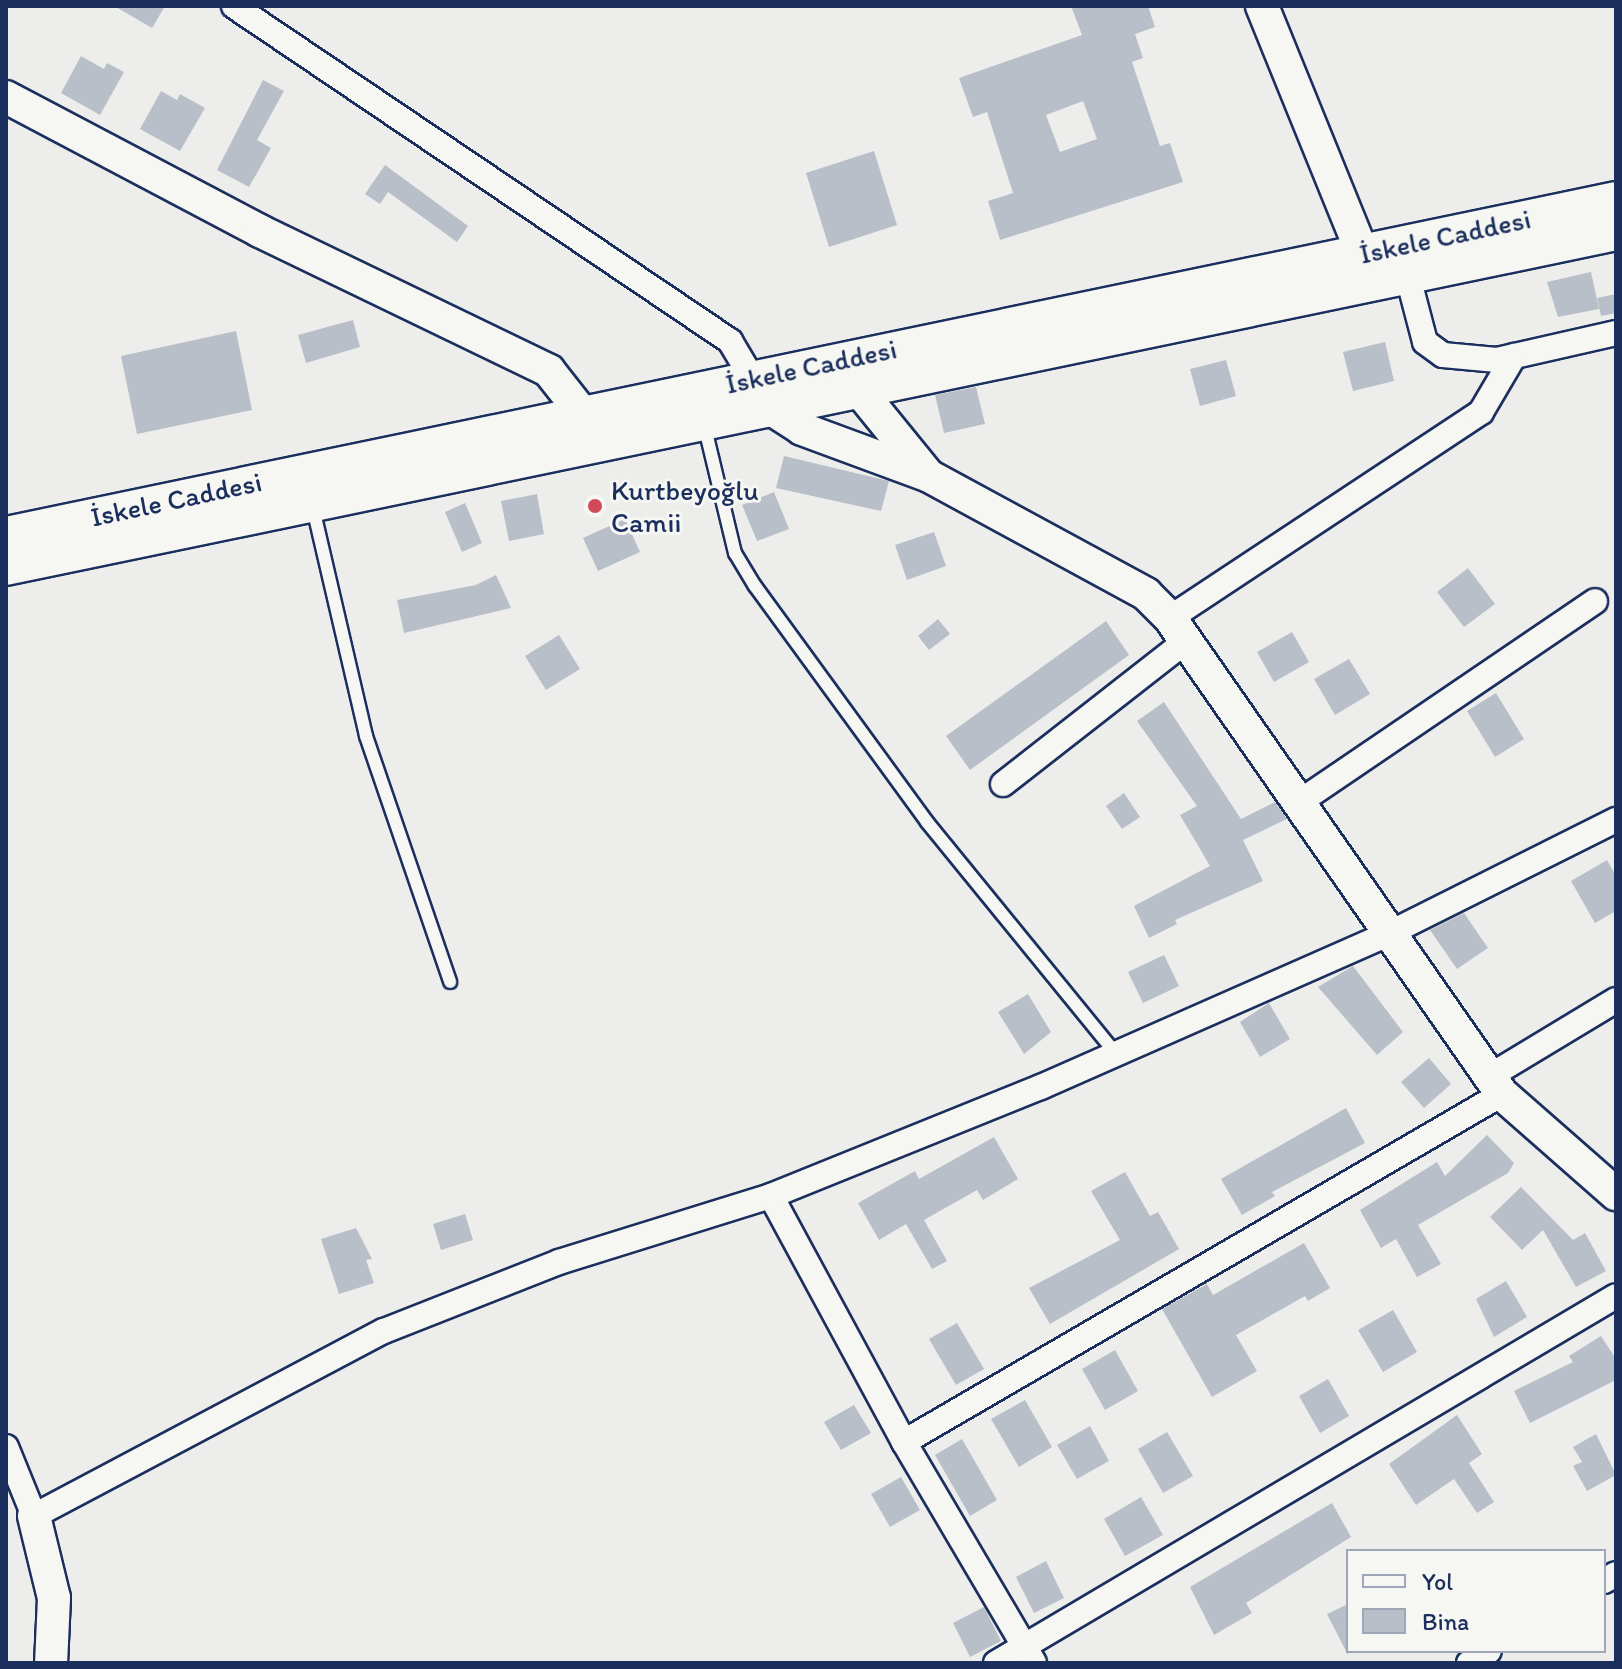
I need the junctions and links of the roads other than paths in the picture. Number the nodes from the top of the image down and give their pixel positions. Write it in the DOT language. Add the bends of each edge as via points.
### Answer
graph roads {
  1 [pos="234,6"];
  2 [pos="1262,6"];
  3 [pos="6,97"];
  4 [pos="1616,200"];
  5 [pos="1616,232"];
  6 [pos="1382,271"];
  7 [pos="1616,333"];
  8 [pos="1514,356"];
  9 [pos="752,378"];
  10 [pos="858,389"];
  11 [pos="770,408"];
  12 [pos="582,413"];
  13 [pos="703,421"];
  14 [pos="929,476"];
  15 [pos="311,501"];
  16 [pos="6,535"];
  17 [pos="6,567"];
  18 [pos="1595,601"];
  19 [pos="1178,629"];
  20 [pos="1003,784"];
  21 [pos="1298,803"];
  22 [pos="1616,820"];
  23 [pos="1388,934"];
  24 [pos="450,982"];
  25 [pos="1616,1000"];
  26 [pos="1116,1054"];
  27 [pos="1496,1085"];
  28 [pos="1616,1194"];
  29 [pos="771,1196"];
  30 [pos="1616,1296"];
  31 [pos="904,1442"];
  32 [pos="6,1447"];
  33 [pos="34,1516"];
  34 [pos="1029,1655"];
  35 [pos="51,1663"];
  36 [pos="996,1663"];
  1 -- 9 [label="street" via="730,341"];
  2 -- 6 [label="street"];
  3 -- 12 [label="street" via="260,231 549,371"];
  4 -- 6 [label="main road, İskele Caddesi"];
  5 -- 6 [label="main road"];
  6 -- 8 [label="street" via="1425,342 1443,355 1469,361"];
  6 -- 9 [label="main road, İskele Caddesi"];
  6 -- 10 [label="main road"];
  7 -- 8 [label="street"];
  8 -- 19 [label="street" via="1481,412"];
  9 -- 12 [label="main road, İskele Caddesi"];
  10 -- 11 [label="main road"];
  10 -- 14 [label="street"];
  11 -- 13 [label="main road"];
  11 -- 14 [label="street" via="802,429"];
  12 -- 16 [label="main road, İskele Caddesi"];
  13 -- 15 [label="main road"];
  13 -- 26 [label="lane" via="735,553 755,586 927,822"];
  14 -- 19 [label="street" via="1121,579"];
  15 -- 17 [label="main road"];
  15 -- 24 [label="lane" via="366,736"];
  18 -- 21 [label="street"];
  19 -- 20 [label="street"];
  19 -- 21 [label="street"];
  21 -- 23 [label="street"];
  22 -- 23 [label="street"];
  23 -- 26 [label="street"];
  23 -- 27 [label="street"];
  25 -- 27 [label="street"];
  26 -- 29 [label="street"];
  27 -- 28 [label="street"];
  27 -- 31 [label="street"];
  29 -- 31 [label="street"];
  29 -- 33 [label="street" via="559,1262 384,1331"];
  30 -- 34 [label="street"];
  31 -- 34 [label="street"];
  32 -- 33 [label="street"];
  33 -- 35 [label="street" via="54,1598"];
  34 -- 36 [label="street"];
}
